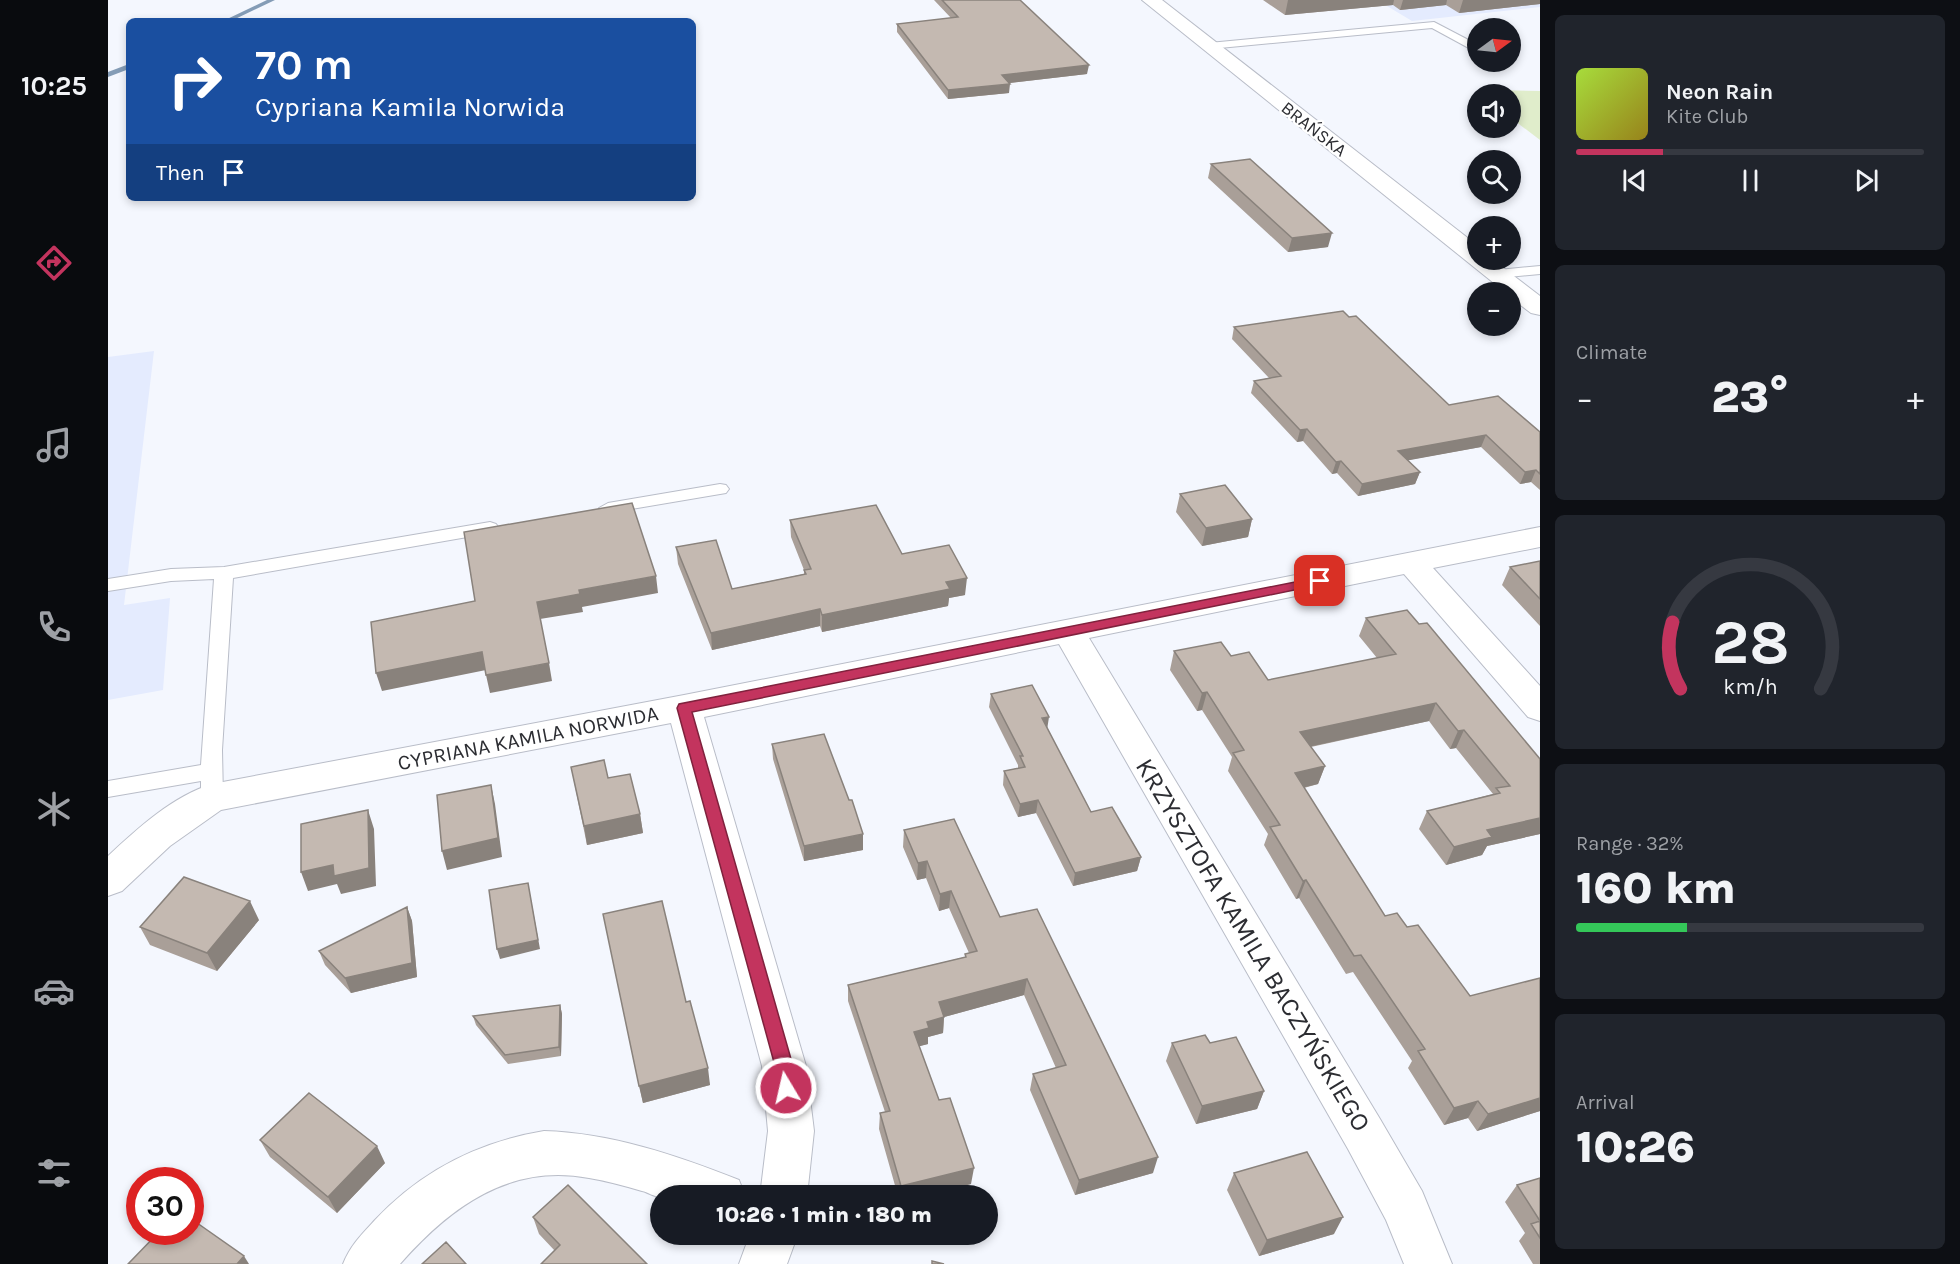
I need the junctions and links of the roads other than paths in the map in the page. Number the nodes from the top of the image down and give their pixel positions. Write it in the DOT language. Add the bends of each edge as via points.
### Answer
graph roads {
  1 [pos="1151,0"];
  2 [pos="1467,44"];
  3 [pos="1209,46"];
  4 [pos="1467,250"];
  5 [pos="1521,268"];
  6 [pos="1492,270"];
  7 [pos="1540,270"];
  8 [pos="1540,308"];
  9 [pos="720,489"];
  10 [pos="590,511"];
  11 [pos="508,525"];
  12 [pos="1540,537"];
  13 [pos="1412,563"];
  14 [pos="224,573"];
  15 [pos="108,585"];
  16 [pos="1068,631"];
  17 [pos="684,708"];
  18 [pos="1540,708"];
  19 [pos="212,784"];
  20 [pos="108,789"];
  21 [pos="108,880"];
  22 [pos="688,1185"];
  23 [pos="784,1185"];
  24 [pos="770,1245"];
  25 [pos="367,1264"];
  26 [pos="763,1264"];
  27 [pos="1428,1264"];
  1 -- 3 [label="street, BRAŃSKA"];
  2 -- 3 [label="lane" via="1434,25"];
  3 -- 4 [label="street, BRAŃSKA"];
  5 -- 7 [label="lane"];
  6 -- 8 [label="street, BRAŃSKA"];
  9 -- 10 [label="lane"];
  11 -- 14 [label="lane"];
  12 -- 13 [label="street, CYPRIANA KAMILA NORWIDA"];
  13 -- 16 [label="street, CYPRIANA KAMILA NORWIDA"];
  13 -- 18 [label="street"];
  14 -- 15 [label="lane" via="171,575"];
  14 -- 19 [label="lane"];
  16 -- 17 [label="street, CYPRIANA KAMILA NORWIDA"];
  16 -- 27 [label="street, KRZYSZTOFA KAMILA BACZYŃSKIEGO" via="1364,1134 1405,1207"];
  17 -- 19 [label="street, CYPRIANA KAMILA NORWIDA"];
  17 -- 23 [label="street" via="784,1066 791,1131"];
  19 -- 20 [label="lane"];
  19 -- 21 [label="street, CYPRIANA KAMILA NORWIDA"];
  22 -- 25 [label="street" via="597,1155 556,1150 517,1157 476,1170 433,1197"];
  24 -- 26 [label="street"];
}
